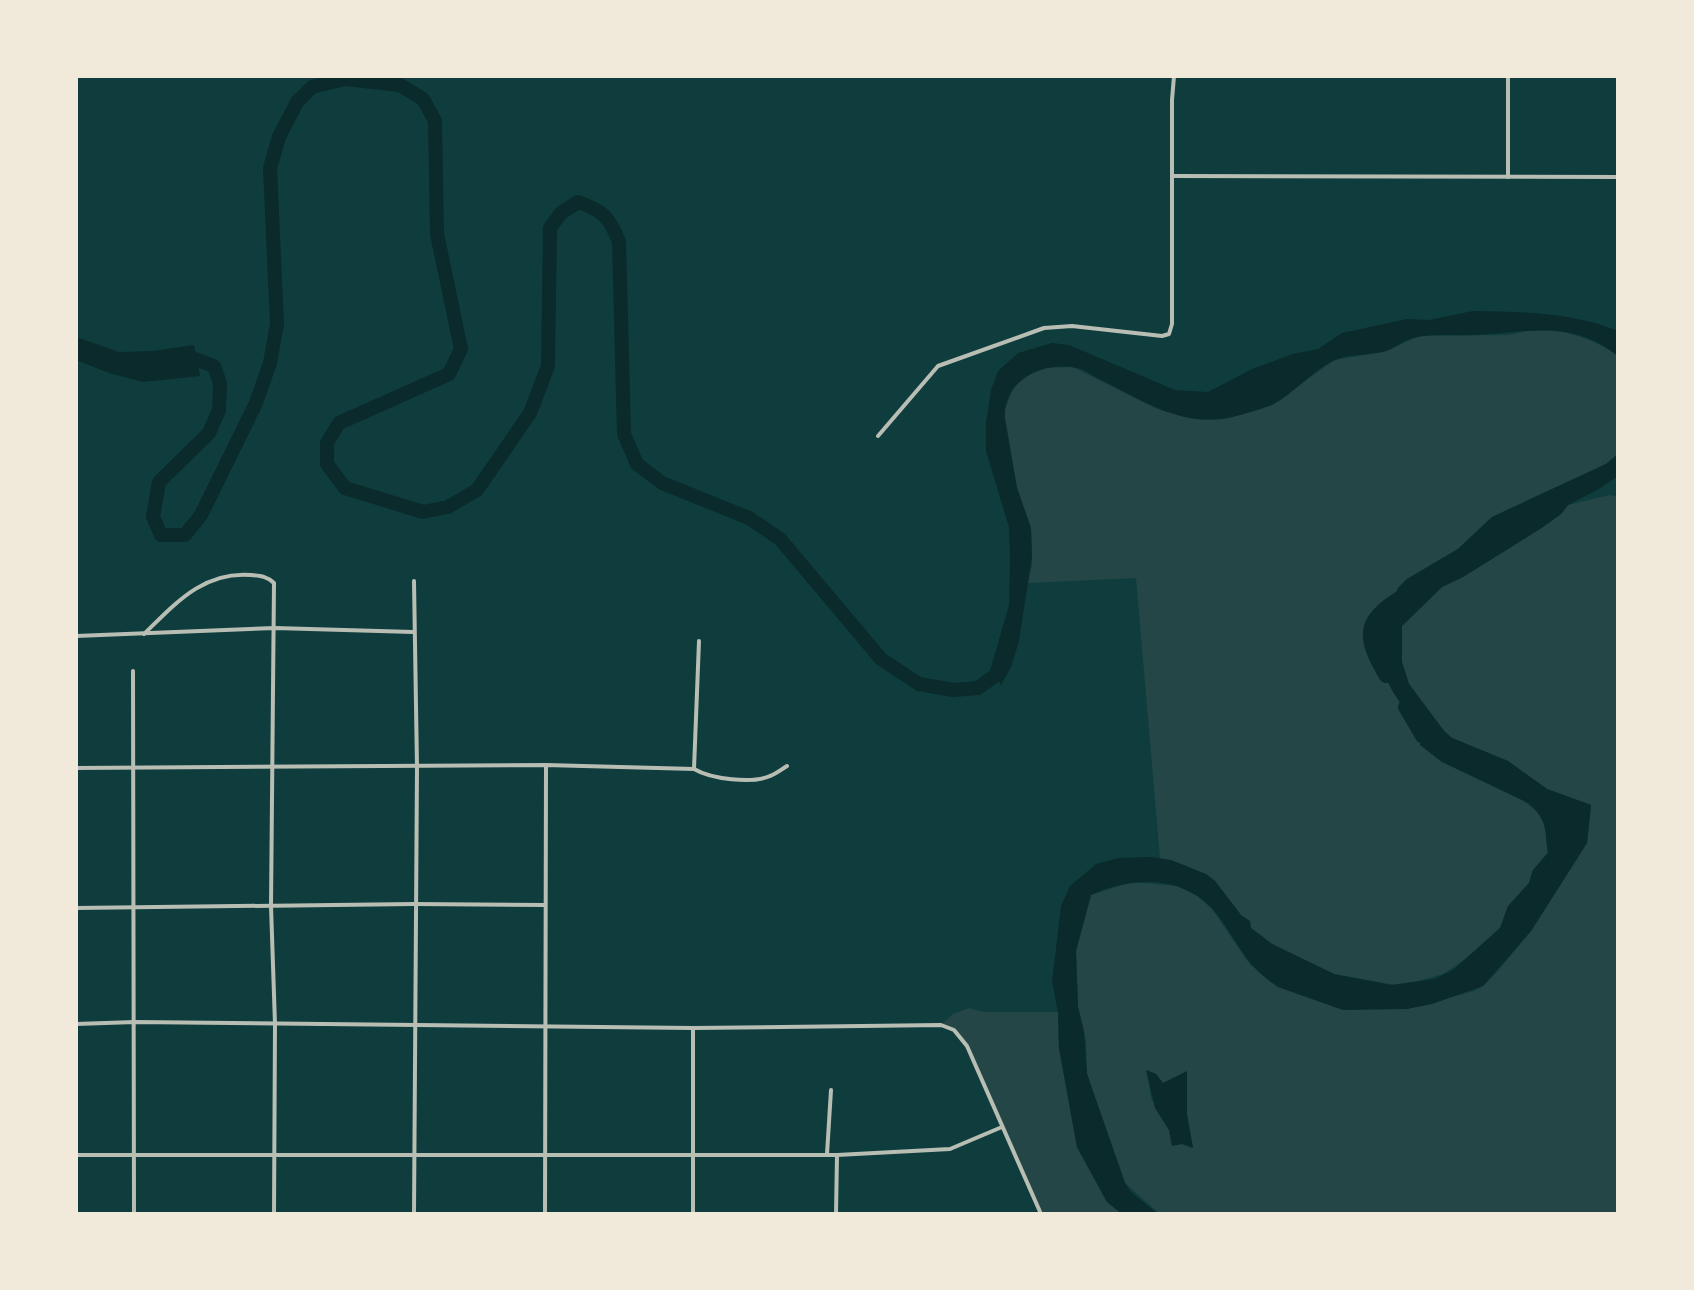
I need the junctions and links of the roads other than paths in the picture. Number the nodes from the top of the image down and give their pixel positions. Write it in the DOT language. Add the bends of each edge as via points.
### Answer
graph roads {
  1 [pos="1174,76"];
  2 [pos="1508,76"];
  3 [pos="1173,176"];
  4 [pos="1508,177"];
  5 [pos="1618,177"];
  6 [pos="878,436"];
  7 [pos="414,581"];
  8 [pos="275,628"];
  9 [pos="413,632"];
  10 [pos="144,634"];
  11 [pos="76,636"];
  12 [pos="699,641"];
  13 [pos="133,671"];
  14 [pos="546,765"];
  15 [pos="272,766"];
  16 [pos="787,766"];
  17 [pos="417,767"];
  18 [pos="76,768"];
  19 [pos="134,768"];
  20 [pos="694,769"];
  21 [pos="414,904"];
  22 [pos="544,905"];
  23 [pos="271,906"];
  24 [pos="76,908"];
  25 [pos="133,908"];
  26 [pos="135,1022"];
  27 [pos="76,1024"];
  28 [pos="275,1024"];
  29 [pos="414,1025"];
  30 [pos="543,1027"];
  31 [pos="693,1028"];
  32 [pos="831,1090"];
  33 [pos="1002,1127"];
  34 [pos="275,1153"];
  35 [pos="691,1153"];
  36 [pos="136,1154"];
  37 [pos="544,1154"];
  38 [pos="827,1154"];
  39 [pos="76,1155"];
  40 [pos="413,1155"];
  41 [pos="837,1155"];
  42 [pos="134,1214"];
  43 [pos="274,1214"];
  44 [pos="414,1214"];
  45 [pos="545,1214"];
  46 [pos="693,1214"];
  47 [pos="836,1214"];
  48 [pos="1041,1214"];
  1 -- 3 [label="street"];
  2 -- 4 [label="street"];
  3 -- 4 [label="street"];
  3 -- 6 [label="street" via="1169,334 1044,328 938,366"];
  4 -- 5 [label="street"];
  7 -- 9 [label="street"];
  8 -- 9 [label="street"];
  8 -- 10 [label="street"];
  8 -- 10 [label="street" via="274,583 240,574 195,587"];
  8 -- 15 [label="street"];
  9 -- 17 [label="street"];
  10 -- 11 [label="street"];
  12 -- 20 [label="street"];
  13 -- 19 [label="street"];
  14 -- 17 [label="street"];
  14 -- 20 [label="street"];
  14 -- 22 [label="street"];
  15 -- 17 [label="street"];
  15 -- 19 [label="street"];
  15 -- 23 [label="street"];
  16 -- 20 [label="street" via="768,778 719,779"];
  17 -- 21 [label="street"];
  18 -- 19 [label="street"];
  19 -- 25 [label="street"];
  21 -- 22 [label="street"];
  21 -- 23 [label="street"];
  21 -- 29 [label="street"];
  22 -- 30 [label="street"];
  23 -- 25 [label="street"];
  23 -- 28 [label="street"];
  24 -- 25 [label="street"];
  25 -- 26 [label="street"];
  26 -- 27 [label="street"];
  26 -- 28 [label="street"];
  26 -- 36 [label="street"];
  28 -- 29 [label="street"];
  28 -- 34 [label="street"];
  29 -- 30 [label="street"];
  29 -- 40 [label="street"];
  30 -- 31 [label="street"];
  30 -- 37 [label="street"];
  31 -- 33 [label="street" via="941,1025 954,1030 967,1046"];
  31 -- 35 [label="street"];
  32 -- 38 [label="street"];
  33 -- 41 [label="street" via="950,1149"];
  33 -- 48 [label="street"];
  34 -- 36 [label="street"];
  34 -- 40 [label="street"];
  34 -- 43 [label="street"];
  35 -- 37 [label="street"];
  35 -- 38 [label="street"];
  35 -- 46 [label="street"];
  36 -- 39 [label="street"];
  36 -- 42 [label="street"];
  37 -- 40 [label="street"];
  37 -- 45 [label="street"];
  38 -- 41 [label="street"];
  40 -- 44 [label="street"];
  41 -- 47 [label="street"];
}
